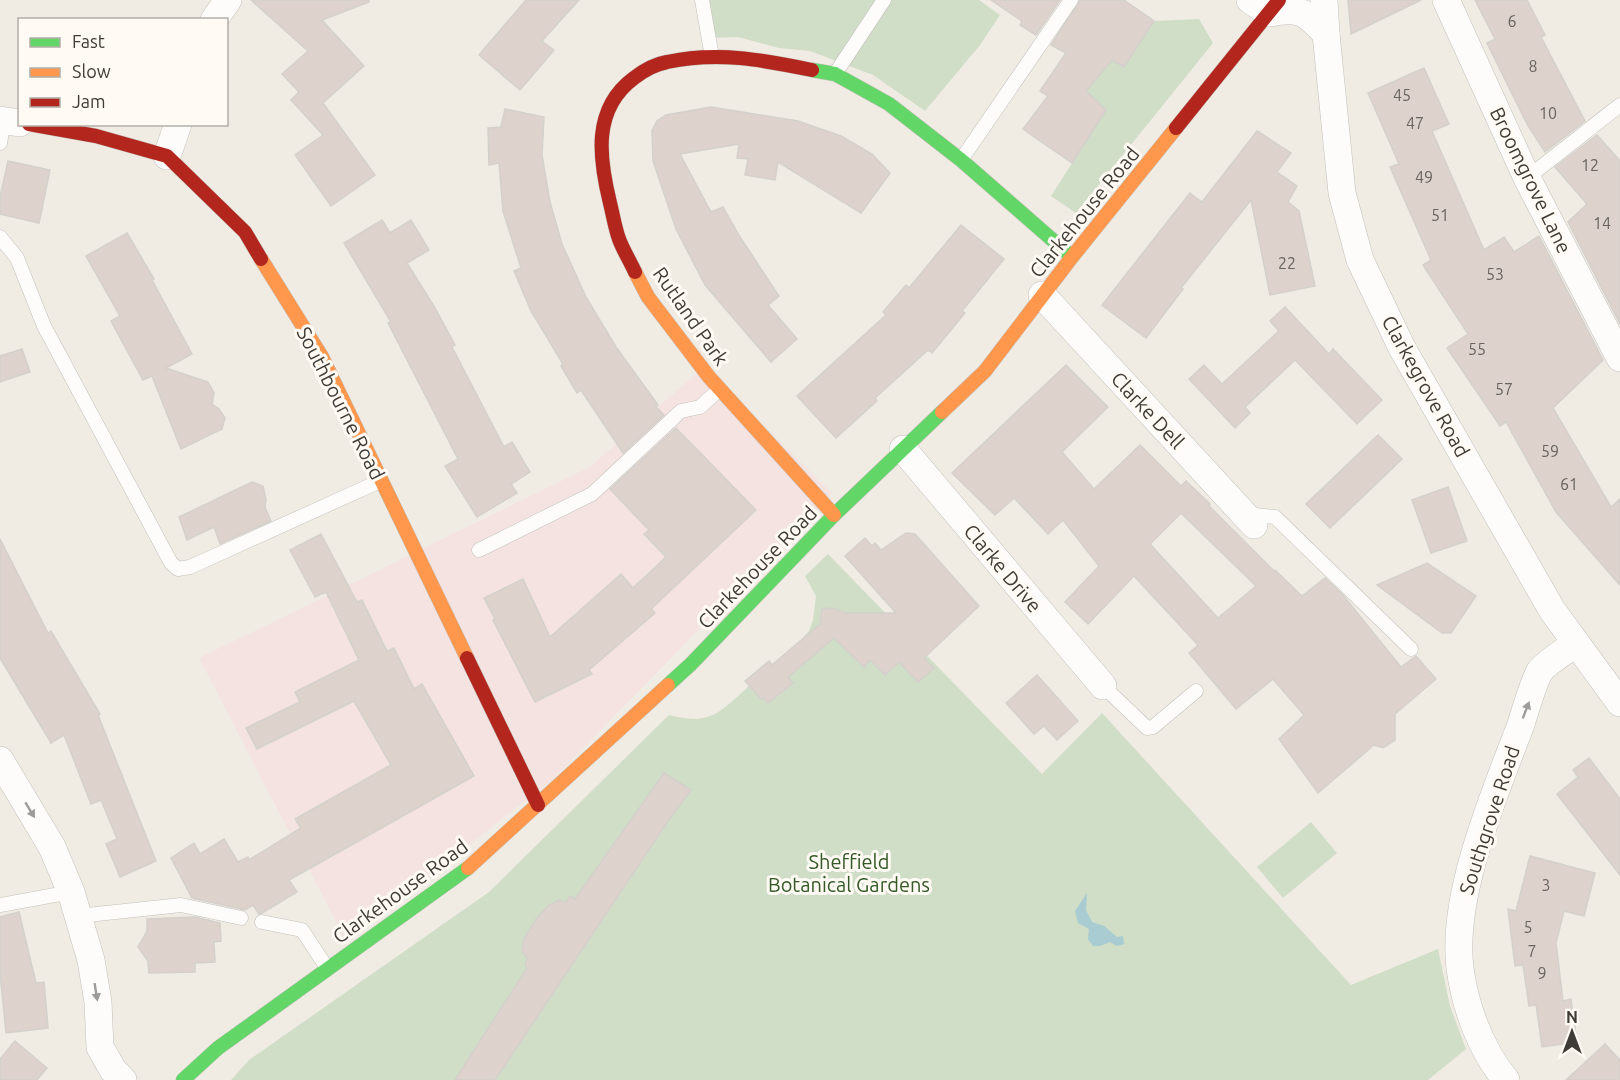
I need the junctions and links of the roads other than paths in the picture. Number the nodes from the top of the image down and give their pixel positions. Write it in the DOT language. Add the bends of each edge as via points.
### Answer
graph roads {
  1 [pos="228,0"];
  2 [pos="702,0"];
  3 [pos="884,0"];
  4 [pos="1071,0"];
  5 [pos="1324,0"];
  6 [pos="1446,0"];
  7 [pos="1266,4"];
  8 [pos="215,18"];
  9 [pos="1326,34"];
  10 [pos="712,57"];
  11 [pos="835,75"];
  12 [pos="1620,105"];
  13 [pos="10,126"];
  14 [pos="177,126"];
  15 [pos="167,156"];
  16 [pos="961,160"];
  17 [pos="1527,178"];
  18 [pos="0,237"];
  19 [pos="1072,257"];
  20 [pos="1042,296"];
  21 [pos="1620,358"];
  22 [pos="720,389"];
  23 [pos="903,449"];
  24 [pos="380,481"];
  25 [pos="834,515"];
  26 [pos="1249,519"];
  27 [pos="479,550"];
  28 [pos="1576,643"];
  29 [pos="1411,649"];
  30 [pos="1103,686"];
  31 [pos="1196,691"];
  32 [pos="1620,703"];
  33 [pos="0,760"];
  34 [pos="537,805"];
  35 [pos="75,904"];
  36 [pos="0,905"];
  37 [pos="242,918"];
  38 [pos="262,922"];
  39 [pos="327,968"];
  40 [pos="123,1080"];
  41 [pos="183,1080"];
  42 [pos="1506,1080"];
  1 -- 8 [label="street"];
  2 -- 10 [label="lane"];
  3 -- 11 [label="lane"];
  4 -- 16 [label="lane"];
  5 -- 9 [label="street, Clarkegrove Road"];
  6 -- 17 [label="street, Broomgrove Lane"];
  7 -- 9 [label="street" via="1305,14"];
  7 -- 19 [label="street, Clarkehouse Road"];
  9 -- 28 [label="street, Clarkegrove Road" via="1342,193 1360,260 1408,358 1552,610"];
  10 -- 11 [label="street, Rutland Park" via="746,57"];
  10 -- 22 [label="street, Rutland Park" via="666,62 642,72 622,87 607,111 601,141 604,177 620,239 648,297"];
  11 -- 16 [label="street, Rutland Park" via="889,104"];
  12 -- 17 [label="lane"];
  13 -- 15 [label="street, Southbourne Road" via="96,136"];
  14 -- 15 [label="street"];
  15 -- 24 [label="street, Southbourne Road" via="245,232 322,357"];
  16 -- 19 [label="street, Rutland Park"];
  17 -- 21 [label="street, Broomgrove Lane"];
  18 -- 24 [label="lane" via="17,258 44,326 171,563 178,569"];
  19 -- 20 [label="street, Clarkehouse Road"];
  20 -- 23 [label="street, Clarkehouse Road" via="985,371"];
  20 -- 26 [label="street, Clarke Dell"];
  22 -- 25 [label="street, Rutland Park"];
  22 -- 27 [label="lane" via="700,407 681,411 592,494"];
  23 -- 25 [label="street, Clarkehouse Road"];
  23 -- 30 [label="street, Clarke Drive"];
  24 -- 34 [label="street, Southbourne Road"];
  25 -- 34 [label="street, Clarkehouse Road" via="691,664"];
  26 -- 29 [label="lane" via="1275,517"];
  28 -- 32 [label="street, Clarkegrove Road"];
  42 -- 28 [label="street, Southgrove Road, one-way" via="1473,1022 1460,968 1460,918 1496,790 1540,671"];
  30 -- 31 [label="lane" via="1147,728"];
  33 -- 35 [label="street, one-way" via="52,847"];
  34 -- 39 [label="street, Clarkehouse Road" via="469,867"];
  35 -- 36 [label="lane"];
  35 -- 37 [label="lane" via="181,905"];
  35 -- 40 [label="street, one-way" via="93,971 100,1047"];
  38 -- 39 [label="lane" via="302,930"];
  39 -- 41 [label="street, Clarkehouse Road" via="218,1048"];
}
